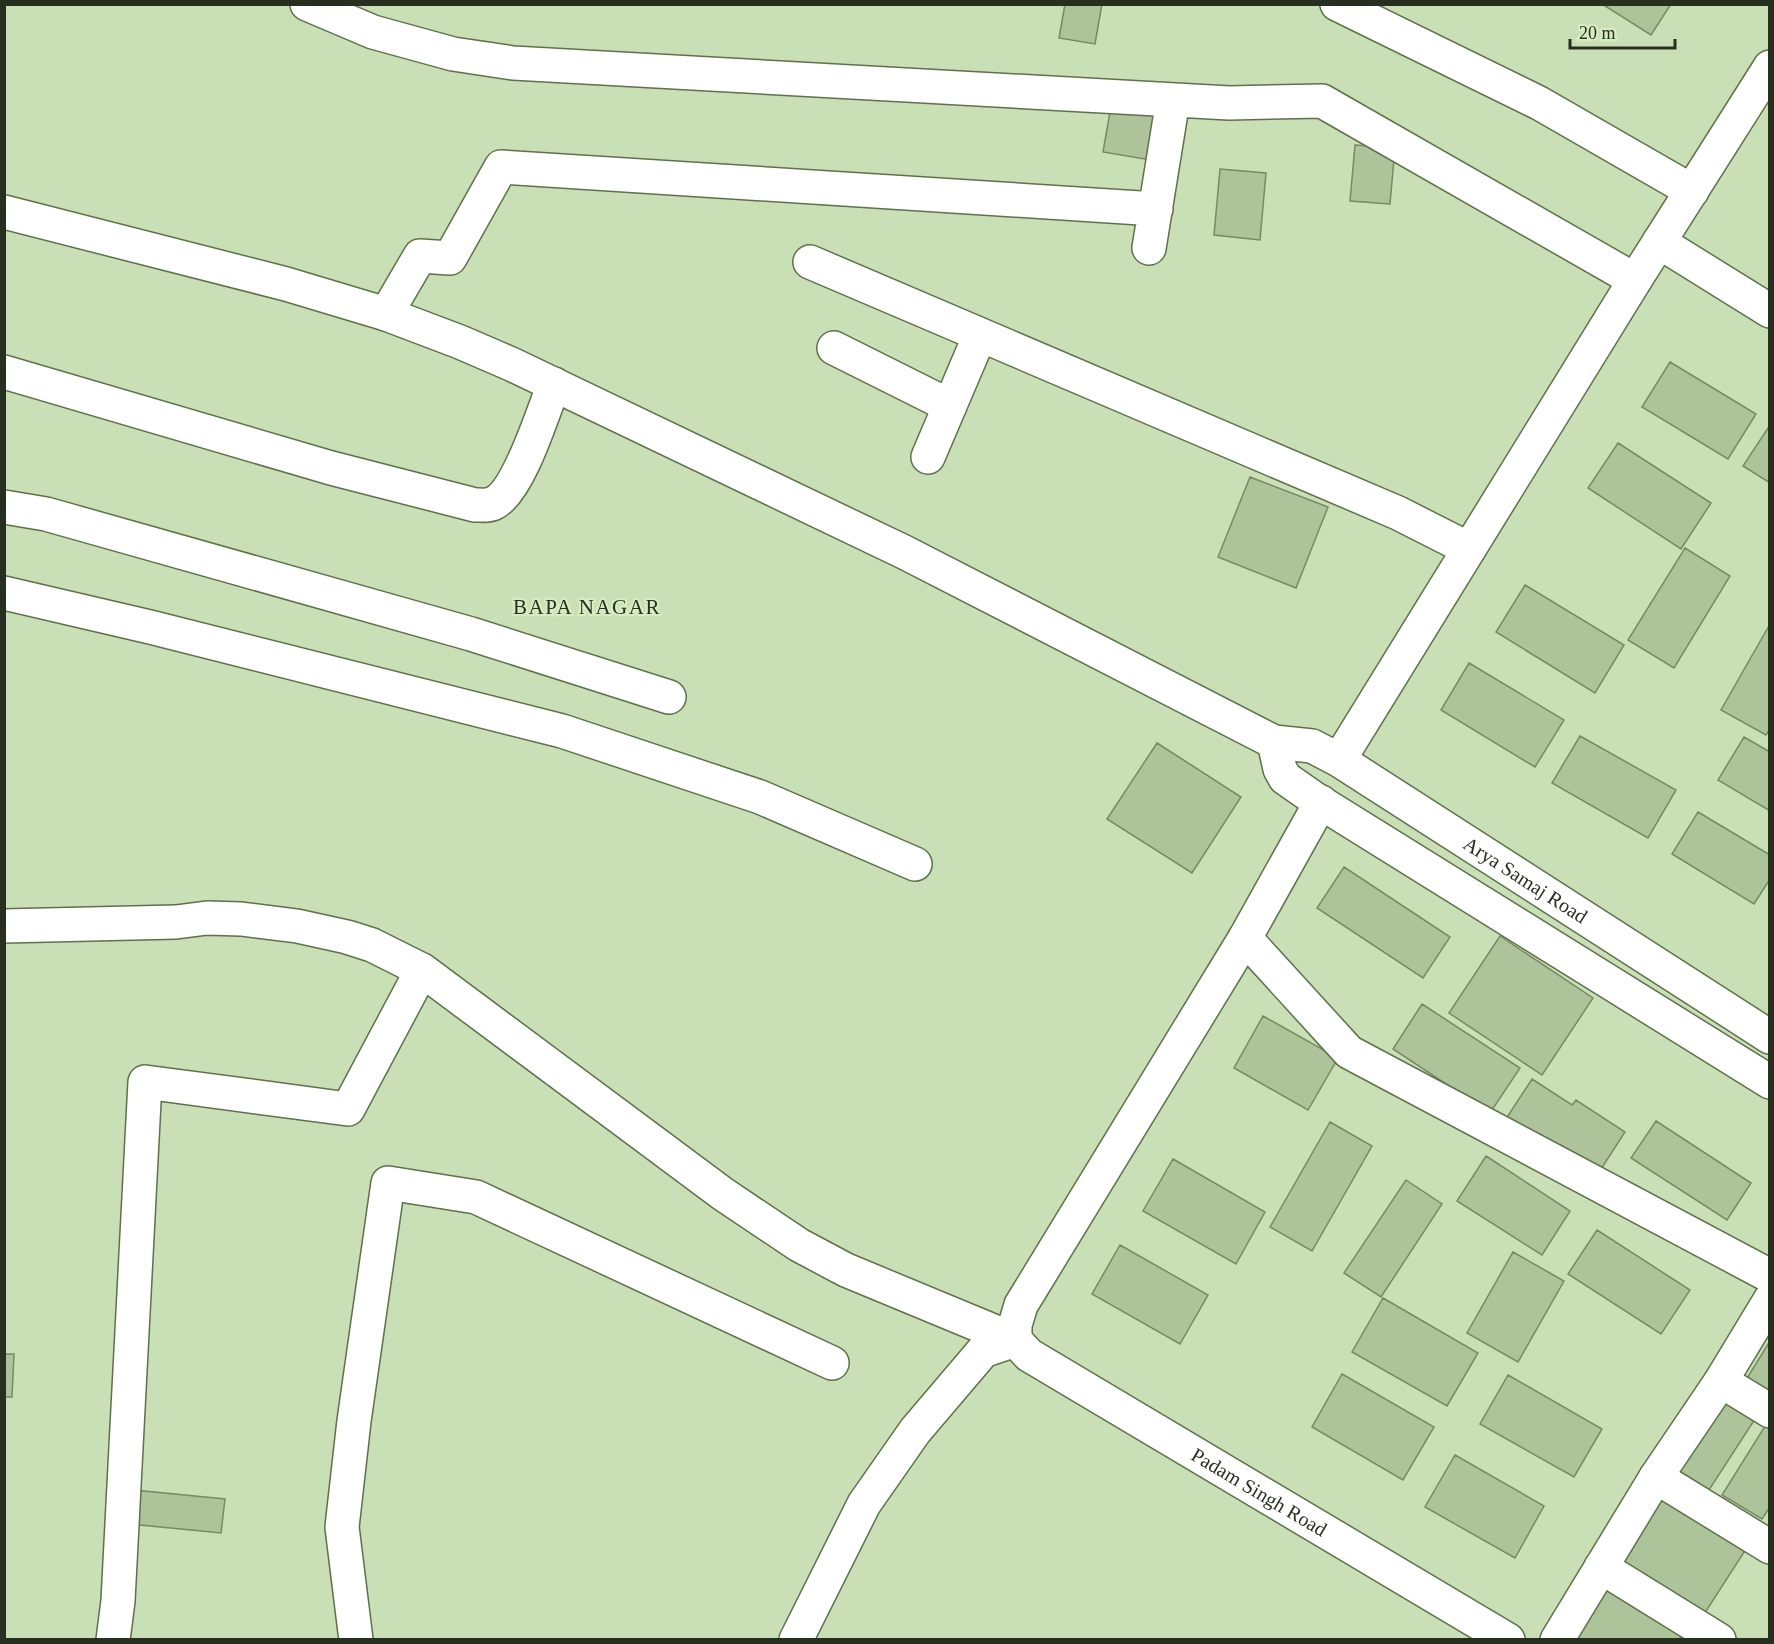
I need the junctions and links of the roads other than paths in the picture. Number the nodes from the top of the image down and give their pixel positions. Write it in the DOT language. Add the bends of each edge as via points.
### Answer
graph roads {
  1 [pos="307,4"];
  2 [pos="1337,4"];
  3 [pos="1770,67"];
  4 [pos="1173,100"];
  5 [pos="1692,191"];
  6 [pos="1156,209"];
  7 [pos="4,212"];
  8 [pos="1659,242"];
  9 [pos="1149,248"];
  10 [pos="810,262"];
  11 [pos="1635,280"];
  12 [pos="1770,311"];
  13 [pos="386,314"];
  14 [pos="980,335"];
  15 [pos="834,348"];
  16 [pos="4,372"];
  17 [pos="554,384"];
  18 [pos="950,406"];
  19 [pos="928,457"];
  20 [pos="4,507"];
  21 [pos="1469,549"];
  22 [pos="4,594"];
  23 [pos="669,698"];
  24 [pos="1274,742"];
  25 [pos="1339,760"];
  26 [pos="1321,802"];
  27 [pos="915,864"];
  28 [pos="4,926"];
  29 [pos="1245,938"];
  30 [pos="422,970"];
  31 [pos="1770,1037"];
  32 [pos="1770,1082"];
  33 [pos="1770,1276"];
  34 [pos="1770,1300"];
  35 [pos="1015,1340"];
  36 [pos="832,1364"];
  37 [pos="1721,1381"];
  38 [pos="1770,1411"];
  39 [pos="1656,1477"];
  40 [pos="1770,1547"];
  41 [pos="1601,1567"];
  42 [pos="113,1640"];
  43 [pos="356,1640"];
  44 [pos="796,1640"];
  45 [pos="1508,1640"];
  46 [pos="1557,1640"];
  47 [pos="1719,1640"];
  1 -- 4 [label="street" via="374,32 453,54 513,63"];
  2 -- 5 [label="street" via="1539,104"];
  3 -- 5 [label="street"];
  4 -- 6 [label="street"];
  4 -- 11 [label="street" via="1322,101"];
  5 -- 8 [label="street"];
  6 -- 9 [label="street"];
  6 -- 13 [label="street" via="501,167 450,258 420,256"];
  7 -- 13 [label="street" via="275,281"];
  8 -- 11 [label="street"];
  8 -- 12 [label="street"];
  10 -- 14 [label="street"];
  11 -- 21 [label="street"];
  13 -- 17 [label="street"];
  14 -- 18 [label="street"];
  14 -- 21 [label="street" via="1387,508"];
  15 -- 18 [label="street"];
  16 -- 17 [label="street" via="331,468 476,505 492,504 506,495"];
  17 -- 24 [label="street" via="904,552"];
  18 -- 19 [label="street"];
  20 -- 23 [label="street" via="46,514 471,633"];
  21 -- 25 [label="street"];
  22 -- 27 [label="street" via="562,730 760,797"];
  24 -- 25 [label="street, Arya Samaj Road" via="1312,746"];
  24 -- 26 [label="street" via="1285,778"];
  25 -- 31 [label="street, Arya Samaj Road"];
  26 -- 29 [label="street"];
  26 -- 32 [label="street"];
  28 -- 30 [label="street, Padam Singh Road" via="241,920 347,937"];
  29 -- 33 [label="street" via="1350,1052"];
  29 -- 35 [label="street" via="1021,1305"];
  30 -- 35 [label="street, Padam Singh Road" via="723,1194 799,1245 846,1270"];
  30 -- 42 [label="street" via="348,1109 145,1082"];
  34 -- 37 [label="street"];
  35 -- 44 [label="street" via="983,1351 915,1431 864,1504"];
  35 -- 45 [label="street, Padam Singh Road" via="1029,1355"];
  36 -- 43 [label="street" via="476,1197 388,1183 342,1527"];
  37 -- 38 [label="street"];
  37 -- 39 [label="street"];
  39 -- 40 [label="street"];
  39 -- 41 [label="street"];
  41 -- 46 [label="street"];
  41 -- 47 [label="street"];
}
